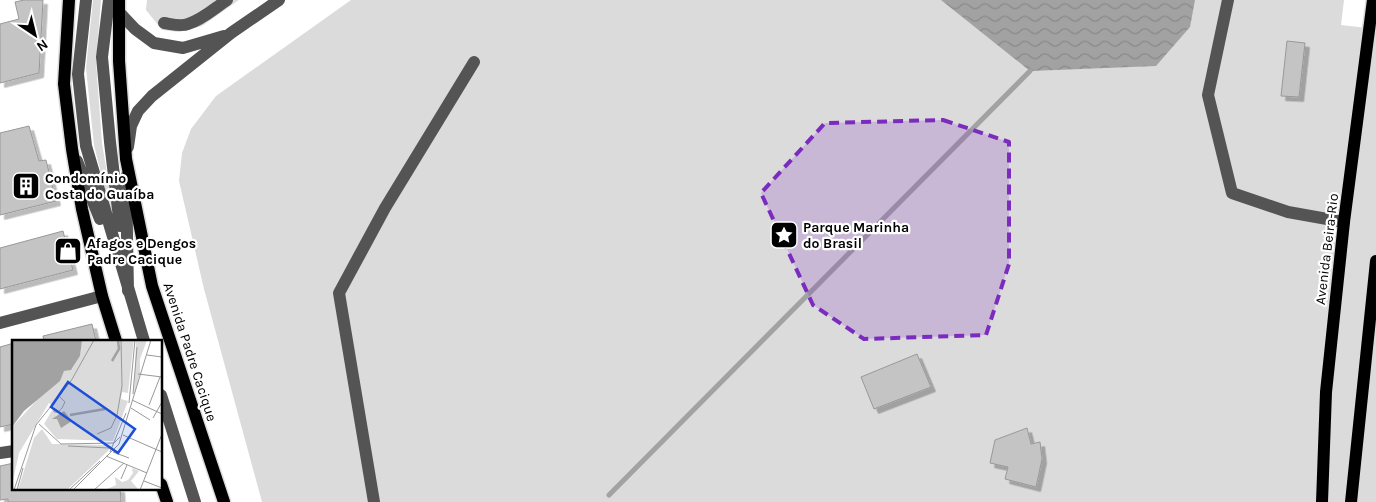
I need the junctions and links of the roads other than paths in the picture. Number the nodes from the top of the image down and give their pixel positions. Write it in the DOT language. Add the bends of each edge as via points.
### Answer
graph roads {
  1 [pos="69,0"];
  2 [pos="86,0"];
  3 [pos="109,0"];
  4 [pos="227,0"];
  5 [pos="279,0"];
  6 [pos="1228,0"];
  7 [pos="1373,0"];
  8 [pos="118,6"];
  9 [pos="164,23"];
  10 [pos="231,33"];
  11 [pos="474,62"];
  12 [pos="72,149"];
  13 [pos="126,160"];
  14 [pos="1344,222"];
  15 [pos="1376,260"];
  16 [pos="128,291"];
  17 [pos="102,296"];
  18 [pos="0,323"];
  19 [pos="116,340"];
  20 [pos="144,340"];
  21 [pos="162,398"];
  22 [pos="162,487"];
  23 [pos="167,502"];
  24 [pos="196,502"];
  25 [pos="224,502"];
  26 [pos="374,502"];
  27 [pos="1322,502"];
  28 [pos="1351,502"];
  1 -- 12 [label="main road" via="64,84"];
  2 -- 16 [label="street" via="78,74 86,146"];
  3 -- 16 [label="street" via="102,58"];
  4 -- 9 [label="street" via="188,24"];
  5 -- 10 [label="street"];
  6 -- 14 [label="street" via="1208,95 1232,192 1288,212"];
  7 -- 14 [label="main road, Avenida Beira-Rio"];
  8 -- 10 [label="street" via="135,30 154,43 183,48"];
  8 -- 13 [label="main road, Avenida Padre Cacique"];
  10 -- 13 [label="street" via="138,111 131,126"];
  11 -- 26 [label="street" via="385,208 338,293"];
  12 -- 16 [label="street"];
  12 -- 17 [label="main road"];
  13 -- 16 [label="street"];
  13 -- 25 [label="main road, Avenida Padre Cacique" via="152,286"];
  14 -- 27 [label="main road, Avenida Beira-Rio" via="1326,392"];
  15 -- 28 [label="main road"];
  16 -- 20 [label="street"];
  17 -- 18 [label="street"];
  17 -- 19 [label="main road"];
  21 -- 24 [label="street"];
  22 -- 23 [label="main road"];
}
